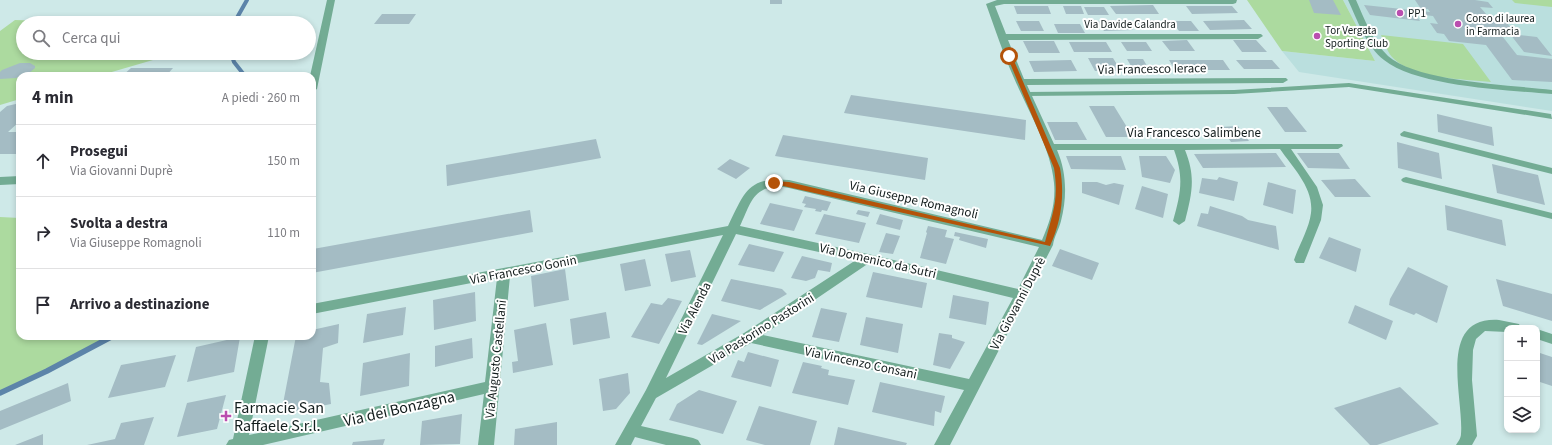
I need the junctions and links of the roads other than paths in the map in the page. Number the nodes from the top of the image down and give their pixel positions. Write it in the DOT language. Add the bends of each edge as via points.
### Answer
graph roads {
  1 [pos="331,0"];
  2 [pos="1137,0"];
  3 [pos="1352,0"];
  4 [pos="1034,1"];
  5 [pos="1233,1"];
  6 [pos="1258,36"];
  7 [pos="1002,37"];
  8 [pos="315,72"];
  9 [pos="1282,80"];
  10 [pos="1021,82"];
  11 [pos="1552,92"];
  12 [pos="1026,94"];
  13 [pos="1552,118"];
  14 [pos="1404,134"];
  15 [pos="1178,146"];
  16 [pos="1283,146"];
  17 [pos="1338,146"];
  18 [pos="1050,147"];
  19 [pos="1552,171"];
  20 [pos="0,180"];
  21 [pos="16,180"];
  22 [pos="1406,180"];
  23 [pos="774,183"];
  24 [pos="1552,216"];
  25 [pos="1179,221"];
  26 [pos="733,229"];
  27 [pos="1047,245"];
  28 [pos="868,258"];
  29 [pos="1300,260"];
  30 [pos="504,272"];
  31 [pos="1022,295"];
  32 [pos="316,308"];
  33 [pos="1504,327"];
  34 [pos="1540,335"];
  35 [pos="749,337"];
  36 [pos="1552,339"];
  37 [pos="261,340"];
  38 [pos="493,386"];
  39 [pos="972,386"];
  40 [pos="651,394"];
  41 [pos="632,430"];
  42 [pos="238,445"];
  43 [pos="486,445"];
  44 [pos="623,445"];
  45 [pos="693,445"];
  46 [pos="942,445"];
  47 [pos="1464,445"];
  1 -- 8 [label="street"];
  2 -- 4 [label="street"];
  2 -- 5 [label="street"];
  3 -- 11 [label="lane" via="1379,50 1401,68 1434,77"];
  4 -- 7 [label="street, Via Giovanni Duprè" via="990,4"];
  6 -- 7 [label="street, Via Davide Calandra"];
  7 -- 10 [label="street, Via Giovanni Duprè"];
  9 -- 10 [label="street, Via Francesco Ierace"];
  10 -- 12 [label="street, Via Giovanni Duprè"];
  12 -- 13 [label="lane" via="1234,92 1349,85"];
  12 -- 18 [label="street, Via Giovanni Duprè"];
  14 -- 19 [label="lane"];
  15 -- 16 [label="street, Via Francesco Salimbene"];
  15 -- 18 [label="street, Via Francesco Salimbene"];
  15 -- 25 [label="street" via="1186,166 1188,181"];
  16 -- 17 [label="street, Via Francesco Salimbene"];
  16 -- 29 [label="street" via="1311,187 1317,201 1317,214"];
  18 -- 27 [label="street, Via Giovanni Duprè" via="1060,188 1057,214"];
  20 -- 21 [label="street"];
  22 -- 24 [label="lane"];
  23 -- 26 [label="street, Via Alenda" via="761,185 750,193"];
  23 -- 27 [label="street, Via Giuseppe Romagnoli" via="789,184"];
  26 -- 28 [label="street, Via Domenico da Sutri"];
  26 -- 30 [label="street, Via Francesco Gonin"];
  26 -- 40 [label="street, Via Alenda"];
  27 -- 31 [label="street, Via Giovanni Duprè"];
  28 -- 31 [label="street, Via Domenico da Sutri"];
  28 -- 35 [label="street, Via Pastorino Pastorini"];
  30 -- 32 [label="street, Via Francesco Gonin"];
  30 -- 38 [label="street, Via Augusto Castellani"];
  31 -- 39 [label="street, Via Giovanni Duprè"];
  33 -- 47 [label="street" via="1484,326 1470,335 1464,365 1469,436"];
  34 -- 36 [label="street"];
  35 -- 39 [label="street, Via Vincenzo Consani"];
  35 -- 40 [label="street, Via Pastorino Pastorini"];
  37 -- 42 [label="street"];
  38 -- 42 [label="street, Via dei Bonzagna"];
  38 -- 43 [label="street, Via Augusto Castellani"];
  39 -- 46 [label="street, Via Giovanni Duprè"];
  40 -- 41 [label="street, Via Alenda"];
  41 -- 44 [label="street, Via Alenda"];
  41 -- 45 [label="street"];
}
